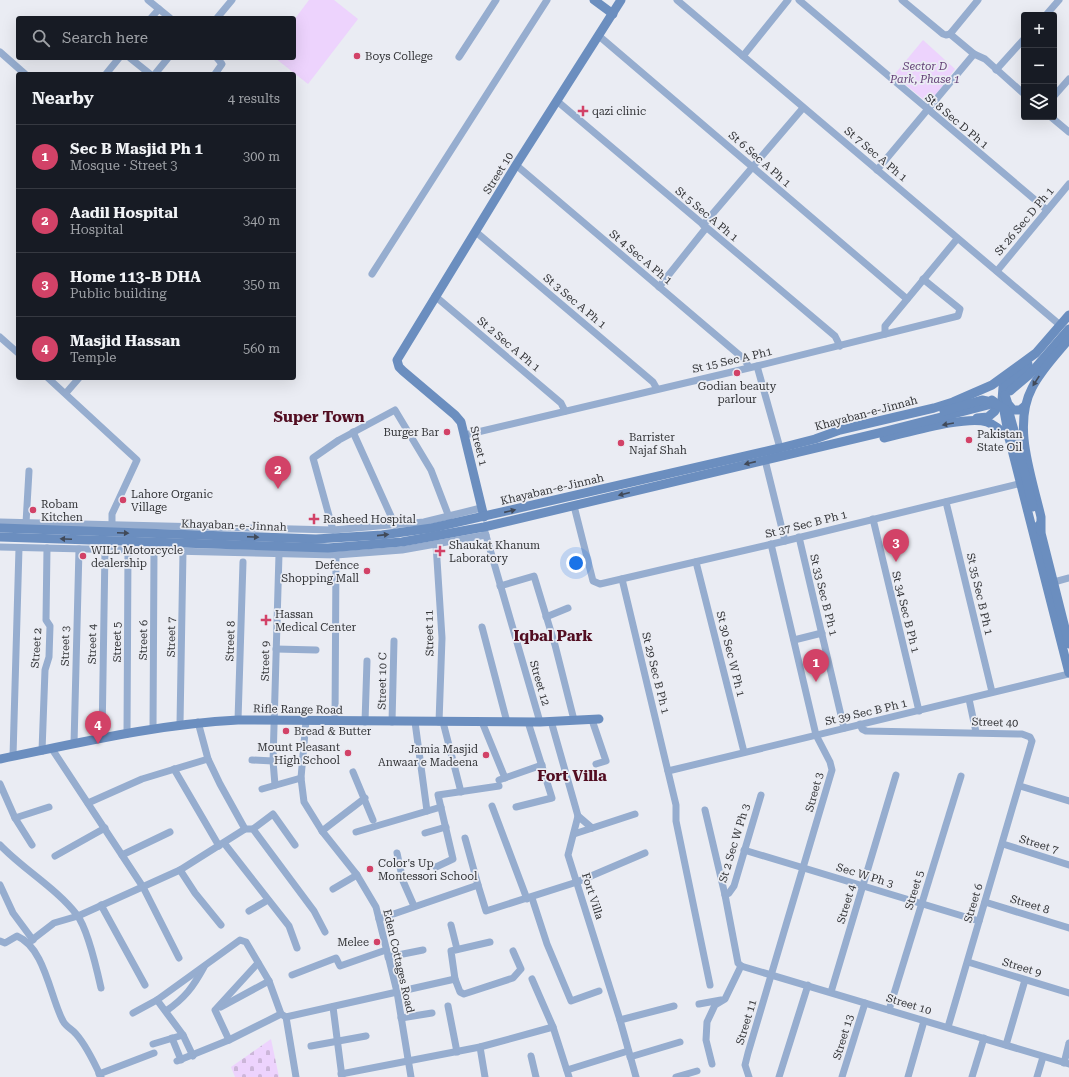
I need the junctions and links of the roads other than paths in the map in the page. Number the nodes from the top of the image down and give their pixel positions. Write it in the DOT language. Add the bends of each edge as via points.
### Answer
graph roads {
  1 [pos="148,0"];
  2 [pos="232,0"];
  3 [pos="496,0"];
  4 [pos="547,0"];
  5 [pos="594,0"];
  6 [pos="621,0"];
  7 [pos="677,0"];
  8 [pos="788,0"];
  9 [pos="799,0"];
  10 [pos="902,0"];
  11 [pos="978,0"];
  12 [pos="1059,0"];
  13 [pos="159,9"];
  14 [pos="1049,12"];
  15 [pos="613,14"];
  16 [pos="153,16"];
  17 [pos="168,16"];
  18 [pos="219,16"];
  19 [pos="950,34"];
  20 [pos="599,36"];
  21 [pos="1021,42"];
  22 [pos="0,52"];
  23 [pos="974,54"];
  24 [pos="743,56"];
  25 [pos="459,57"];
  26 [pos="117,60"];
  27 [pos="132,60"];
  28 [pos="166,60"];
  29 [pos="219,60"];
  30 [pos="996,70"];
  31 [pos="23,72"];
  32 [pos="108,72"];
  33 [pos="148,72"];
  34 [pos="157,72"];
  35 [pos="216,72"];
  36 [pos="1069,79"];
  37 [pos="1021,91"];
  38 [pos="1057,93"];
  39 [pos="557,101"];
  40 [pos="803,108"];
  41 [pos="926,109"];
  42 [pos="1055,120"];
  43 [pos="1069,132"];
  44 [pos="516,165"];
  45 [pos="752,167"];
  46 [pos="877,170"];
  47 [pos="1069,184"];
  48 [pos="1047,210"];
  49 [pos="705,226"];
  50 [pos="476,232"];
  51 [pos="957,239"];
  52 [pos="997,271"];
  53 [pos="372,274"];
  54 [pos="923,279"];
  55 [pos="659,287"];
  56 [pos="435,296"];
  57 [pos="907,299"];
  58 [pos="1069,315"];
  59 [pos="1065,327"];
  60 [pos="885,334"];
  61 [pos="0,337"];
  62 [pos="1069,339"];
  63 [pos="840,346"];
  64 [pos="16,350"];
  65 [pos="1036,353"];
  66 [pos="397,360"];
  67 [pos="757,366"];
  68 [pos="749,367"];
  69 [pos="50,380"];
  70 [pos="77,380"];
  71 [pos="657,389"];
  72 [pos="1006,392"];
  73 [pos="66,393"];
  74 [pos="953,402"];
  75 [pos="992,404"];
  76 [pos="1025,406"];
  77 [pos="565,411"];
  78 [pos="970,421"];
  79 [pos="353,432"];
  80 [pos="465,435"];
  81 [pos="1009,438"];
  82 [pos="815,444"];
  83 [pos="780,448"];
  84 [pos="765,460"];
  85 [pos="29,471"];
  86 [pos="1022,483"];
  87 [pos="946,502"];
  88 [pos="574,506"];
  89 [pos="483,513"];
  90 [pos="449,517"];
  91 [pos="873,519"];
  92 [pos="0,522"];
  93 [pos="26,523"];
  94 [pos="112,525"];
  95 [pos="395,525"];
  96 [pos="0,528"];
  97 [pos="333,530"];
  98 [pos="485,531"];
  99 [pos="1041,531"];
  100 [pos="0,537"];
  101 [pos="799,537"];
  102 [pos="785,541"];
  103 [pos="436,544"];
  104 [pos="771,544"];
  105 [pos="0,547"];
  106 [pos="19,548"];
  107 [pos="47,548"];
  108 [pos="79,549"];
  109 [pos="105,550"];
  110 [pos="128,550"];
  111 [pos="154,550"];
  112 [pos="183,551"];
  113 [pos="279,554"];
  114 [pos="336,554"];
  115 [pos="243,562"];
  116 [pos="696,562"];
  117 [pos="1069,578"];
  118 [pos="622,579"];
  119 [pos="1054,582"];
  120 [pos="500,586"];
  121 [pos="568,608"];
  122 [pos="546,617"];
  123 [pos="482,627"];
  124 [pos="822,633"];
  125 [pos="794,640"];
  126 [pos="394,641"];
  127 [pos="1069,644"];
  128 [pos="276,649"];
  129 [pos="316,650"];
  130 [pos="367,661"];
  131 [pos="1069,673"];
  132 [pos="992,692"];
  133 [pos="969,699"];
  134 [pos="919,711"];
  135 [pos="238,720"];
  136 [pos="574,720"];
  137 [pos="595,720"];
  138 [pos="275,721"];
  139 [pos="306,721"];
  140 [pos="335,721"];
  141 [pos="551,721"];
  142 [pos="198,722"];
  143 [pos="365,722"];
  144 [pos="392,722"];
  145 [pos="414,722"];
  146 [pos="441,722"];
  147 [pos="482,722"];
  148 [pos="507,722"];
  149 [pos="528,722"];
  150 [pos="540,722"];
  151 [pos="180,724"];
  152 [pos="860,724"];
  153 [pos="844,728"];
  154 [pos="153,729"];
  155 [pos="976,732"];
  156 [pos="127,734"];
  157 [pos="816,735"];
  158 [pos="102,738"];
  159 [pos="74,744"];
  160 [pos="52,749"];
  161 [pos="42,750"];
  162 [pos="744,752"];
  163 [pos="13,756"];
  164 [pos="0,759"];
  165 [pos="208,759"];
  166 [pos="252,760"];
  167 [pos="273,761"];
  168 [pos="596,764"];
  169 [pos="542,765"];
  170 [pos="174,769"];
  171 [pos="668,771"];
  172 [pos="353,772"];
  173 [pos="896,775"];
  174 [pos="961,776"];
  175 [pos="301,778"];
  176 [pos="501,781"];
  177 [pos="0,784"];
  178 [pos="275,785"];
  179 [pos="1020,786"];
  180 [pos="262,789"];
  181 [pos="461,792"];
  182 [pos="761,795"];
  183 [pos="365,798"];
  184 [pos="1069,801"];
  185 [pos="88,803"];
  186 [pos="492,806"];
  187 [pos="49,807"];
  188 [pos="441,807"];
  189 [pos="516,807"];
  190 [pos="705,810"];
  191 [pos="427,811"];
  192 [pos="635,814"];
  193 [pos="578,816"];
  194 [pos="15,818"];
  195 [pos="374,820"];
  196 [pos="446,827"];
  197 [pos="105,828"];
  198 [pos="592,828"];
  199 [pos="245,829"];
  200 [pos="253,829"];
  201 [pos="322,831"];
  202 [pos="170,832"];
  203 [pos="356,832"];
  204 [pos="425,833"];
  205 [pos="574,834"];
  206 [pos="465,838"];
  207 [pos="221,844"];
  208 [pos="1003,844"];
  209 [pos="0,845"];
  210 [pos="32,845"];
  211 [pos="295,845"];
  212 [pos="744,850"];
  213 [pos="397,853"];
  214 [pos="645,853"];
  215 [pos="122,855"];
  216 [pos="55,856"];
  217 [pos="1069,865"];
  218 [pos="436,867"];
  219 [pos="804,868"];
  220 [pos="180,870"];
  221 [pos="356,875"];
  222 [pos="577,882"];
  223 [pos="0,885"];
  224 [pos="478,885"];
  225 [pos="863,886"];
  226 [pos="143,887"];
  227 [pos="333,888"];
  228 [pos="725,895"];
  229 [pos="530,899"];
  230 [pos="268,900"];
  231 [pos="985,902"];
  232 [pos="921,903"];
  233 [pos="101,905"];
  234 [pos="414,906"];
  235 [pos="249,911"];
  236 [pos="78,916"];
  237 [pos="379,920"];
  238 [pos="979,921"];
  239 [pos="221,925"];
  240 [pos="451,925"];
  241 [pos="1069,928"];
  242 [pos="325,932"];
  243 [pos="0,941"];
  244 [pos="31,942"];
  245 [pos="490,942"];
  246 [pos="297,948"];
  247 [pos="457,949"];
  248 [pos="423,950"];
  249 [pos="513,950"];
  250 [pos="387,954"];
  251 [pos="179,958"];
  252 [pos="968,962"];
  253 [pos="258,963"];
  254 [pos="206,964"];
  255 [pos="741,966"];
  256 [pos="292,975"];
  257 [pos="772,975"];
  258 [pos="455,979"];
  259 [pos="532,979"];
  260 [pos="1025,980"];
  261 [pos="268,981"];
  262 [pos="145,985"];
  263 [pos="710,985"];
  264 [pos="808,985"];
  265 [pos="101,988"];
  266 [pos="599,991"];
  267 [pos="397,992"];
  268 [pos="831,992"];
  269 [pos="1069,993"];
  270 [pos="725,999"];
  271 [pos="157,1000"];
  272 [pos="865,1003"];
  273 [pos="699,1004"];
  274 [pos="448,1006"];
  275 [pos="674,1006"];
  276 [pos="333,1007"];
  277 [pos="215,1010"];
  278 [pos="889,1010"];
  279 [pos="166,1011"];
  280 [pos="133,1013"];
  281 [pos="432,1013"];
  282 [pos="283,1016"];
  283 [pos="401,1018"];
  284 [pos="620,1020"];
  285 [pos="924,1021"];
  286 [pos="553,1026"];
  287 [pos="948,1028"];
  288 [pos="183,1035"];
  289 [pos="366,1036"];
  290 [pos="172,1038"];
  291 [pos="984,1038"];
  292 [pos="229,1040"];
  293 [pos="337,1040"];
  294 [pos="680,1042"];
  295 [pos="152,1044"];
  296 [pos="1069,1044"];
  297 [pos="1006,1045"];
  298 [pos="312,1046"];
  299 [pos="480,1047"];
  300 [pos="154,1052"];
  301 [pos="457,1052"];
  302 [pos="629,1054"];
  303 [pos="193,1056"];
  304 [pos="531,1056"];
  305 [pos="1043,1057"];
  306 [pos="409,1060"];
  307 [pos="712,1064"];
  308 [pos="1066,1064"];
  309 [pos="697,1071"];
  310 [pos="568,1074"];
  311 [pos="100,1076"];
  312 [pos="342,1076"];
  313 [pos="296,1077"];
  314 [pos="411,1077"];
  315 [pos="485,1077"];
  316 [pos="536,1077"];
  317 [pos="636,1077"];
  318 [pos="676,1077"];
  319 [pos="749,1077"];
  320 [pos="779,1077"];
  321 [pos="842,1077"];
  322 [pos="908,1077"];
  323 [pos="972,1077"];
  324 [pos="1037,1077"];
  1 -- 13 [label="street"];
  2 -- 18 [label="street"];
  3 -- 25 [label="street"];
  4 -- 53 [label="street"];
  5 -- 15 [label="main road"];
  6 -- 15 [label="main road, Street 10"];
  7 -- 24 [label="street, St 7 Sec A Ph 1"];
  8 -- 24 [label="street"];
  9 -- 41 [label="street, St 8 Sec D Ph 1"];
  10 -- 19 [label="street" via="943,34"];
  11 -- 19 [label="street"];
  12 -- 14 [label="street"];
  13 -- 16 [label="street"];
  13 -- 17 [label="street"];
  15 -- 20 [label="main road, Street 10"];
  19 -- 23 [label="street"];
  20 -- 39 [label="main road, Street 10"];
  20 -- 45 [label="street, St 6 Sec A Ph 1"];
  21 -- 30 [label="street"];
  22 -- 31 [label="street"];
  23 -- 30 [label="street"];
  23 -- 41 [label="street"];
  24 -- 40 [label="street, St 7 Sec A Ph 1"];
  26 -- 32 [label="street"];
  27 -- 33 [label="street"];
  28 -- 34 [label="street"];
  29 -- 35 [label="street" via="222,64"];
  30 -- 37 [label="street"];
  36 -- 38 [label="street"];
  39 -- 44 [label="main road, Street 10"];
  39 -- 49 [label="street, St 5 Sec A Ph 1"];
  40 -- 45 [label="street"];
  40 -- 46 [label="street, St 7 Sec A Ph 1"];
  41 -- 46 [label="street"];
  41 -- 48 [label="street, St 8 Sec D Ph 1"];
  42 -- 43 [label="street"];
  44 -- 50 [label="main road, Street 10"];
  44 -- 55 [label="street, St 4 Sec A Ph 1"];
  45 -- 49 [label="street"];
  45 -- 57 [label="street, St 6 Sec A Ph 1"];
  46 -- 51 [label="street, St 7 Sec A Ph 1"];
  47 -- 48 [label="street, St 26 Sec D Ph 1"];
  48 -- 52 [label="street, St 26 Sec D Ph 1"];
  49 -- 55 [label="street"];
  49 -- 63 [label="street, St 5 Sec A Ph 1" via="835,336"];
  50 -- 56 [label="main road, Street 10"];
  50 -- 71 [label="street, St 3 Sec A Ph 1" via="652,382"];
  51 -- 52 [label="street, St 7 Sec A Ph 1"];
  51 -- 54 [label="street"];
  52 -- 59 [label="street, St 7 Sec A Ph 1"];
  54 -- 57 [label="street"];
  54 -- 60 [label="street, St 15 Sec A Ph1" via="960,309 959,314 956,317"];
  55 -- 68 [label="street, St 4 Sec A Ph 1" via="744,359"];
  56 -- 66 [label="main road, Street 10"];
  56 -- 77 [label="street, St 2 Sec A Ph 1" via="561,403"];
  57 -- 60 [label="street" via="885,326"];
  58 -- 59 [label="main road, Khayaban-e-Jinnah"];
  59 -- 65 [label="main road, Khayaban-e-Jinnah"];
  59 -- 72 [label="main road, Khayaban-e-Jinnah" via="1030,374"];
  60 -- 63 [label="street, St 15 Sec A Ph1"];
  61 -- 64 [label="street"];
  62 -- 76 [label="main road, one-way" via="1032,388"];
  63 -- 67 [label="street, St 15 Sec A Ph1"];
  65 -- 72 [label="main road" via="1020,374 1003,387"];
  65 -- 74 [label="main road, Khayaban-e-Jinnah" via="992,385"];
  66 -- 80 [label="main road, Street 1" via="403,371 459,419"];
  67 -- 68 [label="street, St 15 Sec A Ph1"];
  67 -- 83 [label="street"];
  68 -- 71 [label="street, St 15 Sec A Ph1"];
  69 -- 73 [label="street"];
  70 -- 73 [label="street"];
  71 -- 77 [label="street, St 15 Sec A Ph1"];
  72 -- 76 [label="main road" via="1011,408 1018,410"];
  72 -- 81 [label="main road"];
  73 -- 94 [label="street" via="138,460 112,514"];
  74 -- 78 [label="main road" via="982,398 995,402 996,409 988,417"];
  74 -- 82 [label="main road, Khayaban-e-Jinnah" via="840,430"];
  75 -- 82 [label="main road, Khayaban-e-Jinnah" via="883,432"];
  76 -- 99 [label="main road" via="1023,435 1041,517"];
  77 -- 80 [label="street, St 15 Sec A Ph1"];
  78 -- 81 [label="main road" via="990,423"];
  78 -- 82 [label="main road, one-way" via="837,449"];
  79 -- 90 [label="street" via="396,410 431,470"];
  79 -- 95 [label="street"];
  79 -- 97 [label="street" via="313,458"];
  80 -- 89 [label="main road, Street 1"];
  81 -- 86 [label="main road"];
  82 -- 83 [label="main road, Khayaban-e-Jinnah"];
  82 -- 84 [label="main road, Khayaban-e-Jinnah"];
  82 -- 99 [label="main road, bridge" via="982,400 992,402 1006,410 1010,416"];
  89 -- 83 [label="main road, Khayaban-e-Jinnah, one-way"];
  84 -- 88 [label="main road, Khayaban-e-Jinnah, one-way"];
  84 -- 102 [label="street"];
  85 -- 93 [label="street"];
  86 -- 87 [label="street, St 37 Sec B Ph 1"];
  86 -- 131 [label="main road"];
  87 -- 91 [label="street, St 37 Sec B Ph 1"];
  87 -- 132 [label="street, St 35 Sec B Ph 1"];
  88 -- 98 [label="main road, Khayaban-e-Jinnah"];
  88 -- 118 [label="street, St 37 Sec B Ph 1" via="592,581 596,584"];
  89 -- 90 [label="street"];
  96 -- 89 [label="main road, Khayaban-e-Jinnah, one-way" via="316,539 432,528"];
  90 -- 95 [label="street"];
  91 -- 101 [label="street, St 37 Sec B Ph 1"];
  91 -- 134 [label="street, St 34 Sec B Ph 1"];
  92 -- 93 [label="street"];
  93 -- 94 [label="street"];
  94 -- 97 [label="street"];
  95 -- 97 [label="street"];
  98 -- 100 [label="main road, Khayaban-e-Jinnah, one-way" via="402,542 328,548"];
  98 -- 103 [label="street"];
  98 -- 120 [label="street, Street 12"];
  99 -- 119 [label="main road"];
  101 -- 102 [label="street, St 37 Sec B Ph 1"];
  101 -- 124 [label="street, St 33 Sec B Ph 1"];
  102 -- 104 [label="street, St 37 Sec B Ph 1"];
  103 -- 114 [label="street" via="402,550"];
  103 -- 146 [label="street, Street 11" via="442,638"];
  104 -- 116 [label="street, St 37 Sec B Ph 1"];
  104 -- 125 [label="street, Street 3"];
  105 -- 106 [label="street"];
  106 -- 107 [label="street"];
  106 -- 163 [label="street"];
  107 -- 108 [label="street"];
  107 -- 161 [label="street, Street 2" via="46,620 50,626"];
  108 -- 109 [label="street"];
  108 -- 159 [label="street, Street 3"];
  109 -- 110 [label="street"];
  109 -- 158 [label="street, Street 4"];
  110 -- 111 [label="street"];
  110 -- 156 [label="street, Street 5"];
  111 -- 112 [label="street"];
  111 -- 154 [label="street, Street 6"];
  112 -- 113 [label="street"];
  112 -- 151 [label="street, Street 7"];
  113 -- 114 [label="street"];
  113 -- 128 [label="street, Street 9"];
  114 -- 140 [label="street"];
  115 -- 135 [label="street, Street 8"];
  116 -- 118 [label="street, St 37 Sec B Ph 1"];
  116 -- 162 [label="street, St 30 Sec W Ph 1"];
  117 -- 119 [label="street"];
  118 -- 171 [label="street, St 29 Sec B Ph 1"];
  119 -- 127 [label="main road"];
  120 -- 122 [label="street" via="534,576"];
  120 -- 150 [label="street, Street 12"];
  121 -- 122 [label="street"];
  122 -- 136 [label="street"];
  123 -- 148 [label="street"];
  124 -- 125 [label="street"];
  124 -- 153 [label="street, St 33 Sec B Ph 1"];
  125 -- 157 [label="street, Street 3"];
  126 -- 144 [label="street, Street 10 C"];
  128 -- 129 [label="street"];
  128 -- 138 [label="street, Street 9"];
  130 -- 143 [label="street"];
  131 -- 132 [label="street, St 39 Sec B Ph 1"];
  132 -- 133 [label="street, St 39 Sec B Ph 1"];
  133 -- 134 [label="street, St 39 Sec B Ph 1"];
  133 -- 155 [label="street"];
  134 -- 152 [label="street, St 39 Sec B Ph 1"];
  135 -- 138 [label="main road, Rifle Range Road"];
  135 -- 142 [label="main road, Rifle Range Road"];
  136 -- 137 [label="main road, Rifle Range Road"];
  136 -- 141 [label="main road, Rifle Range Road"];
  137 -- 168 [label="street" via="606,760"];
  138 -- 139 [label="main road, Rifle Range Road"];
  138 -- 167 [label="street, Street 9"];
  139 -- 140 [label="main road, Rifle Range Road"];
  139 -- 175 [label="street, Eden Cottages Road"];
  140 -- 143 [label="main road, Rifle Range Road"];
  141 -- 150 [label="main road, Rifle Range Road"];
  141 -- 193 [label="street, Fort Villa"];
  142 -- 151 [label="main road, Rifle Range Road"];
  142 -- 165 [label="street"];
  143 -- 144 [label="main road, Rifle Range Road"];
  144 -- 145 [label="main road, Rifle Range Road"];
  145 -- 146 [label="main road, Rifle Range Road"];
  145 -- 191 [label="street"];
  146 -- 147 [label="main road, Rifle Range Road"];
  146 -- 181 [label="street, Street 11"];
  147 -- 148 [label="main road, Rifle Range Road"];
  147 -- 176 [label="street"];
  148 -- 149 [label="main road, Rifle Range Road"];
  149 -- 150 [label="main road, Rifle Range Road"];
  149 -- 169 [label="street"];
  151 -- 154 [label="main road, Rifle Range Road"];
  152 -- 153 [label="street, St 39 Sec B Ph 1"];
  152 -- 155 [label="street, Street 40" via="862,729 874,732"];
  153 -- 157 [label="street, St 39 Sec B Ph 1"];
  154 -- 156 [label="main road, Rifle Range Road"];
  155 -- 179 [label="street, Street 40" via="1022,734 1030,737 1032,745"];
  156 -- 158 [label="main road, Rifle Range Road"];
  157 -- 162 [label="street, St 39 Sec B Ph 1"];
  157 -- 219 [label="street, Street 3" via="830,762 832,774"];
  158 -- 159 [label="main road, Rifle Range Road"];
  159 -- 160 [label="main road, Rifle Range Road"];
  160 -- 161 [label="main road, Rifle Range Road"];
  160 -- 185 [label="street"];
  161 -- 163 [label="main road, Rifle Range Road"];
  162 -- 171 [label="street, St 39 Sec B Ph 1"];
  163 -- 164 [label="main road, Rifle Range Road"];
  165 -- 170 [label="street"];
  165 -- 199 [label="street"];
  166 -- 167 [label="street"];
  167 -- 178 [label="street, Street 9"];
  169 -- 176 [label="street"];
  169 -- 189 [label="street" via="552,798"];
  170 -- 185 [label="street" via="142,779"];
  170 -- 207 [label="street"];
  171 -- 263 [label="street, St 29 Sec B Ph 1"];
  172 -- 183 [label="street"];
  173 -- 225 [label="street, Street 4"];
  174 -- 232 [label="street, Street 5"];
  175 -- 178 [label="street"];
  175 -- 201 [label="street, Eden Cottages Road" via="304,802"];
  176 -- 181 [label="street"];
  177 -- 194 [label="street"];
  178 -- 180 [label="street"];
  179 -- 184 [label="street"];
  179 -- 208 [label="street, Street 6"];
  181 -- 188 [label="street" via="438,795"];
  182 -- 212 [label="street, St 2 Sec W Ph 3"];
  183 -- 195 [label="street"];
  183 -- 201 [label="street"];
  185 -- 197 [label="street"];
  186 -- 229 [label="street"];
  187 -- 194 [label="street"];
  188 -- 191 [label="street"];
  188 -- 196 [label="street"];
  190 -- 228 [label="street"];
  191 -- 203 [label="street"];
  192 -- 198 [label="street"];
  193 -- 198 [label="street"];
  193 -- 205 [label="street, Fort Villa"];
  194 -- 210 [label="street"];
  196 -- 204 [label="street"];
  196 -- 218 [label="street" via="453,859"];
  197 -- 215 [label="street"];
  197 -- 216 [label="street"];
  198 -- 205 [label="street"];
  199 -- 200 [label="street"];
  199 -- 207 [label="street"];
  200 -- 211 [label="street" via="273,814"];
  200 -- 242 [label="street" via="314,910"];
  201 -- 221 [label="street, Eden Cottages Road"];
  202 -- 215 [label="street"];
  205 -- 222 [label="street, Fort Villa" via="568,855"];
  206 -- 224 [label="street"];
  207 -- 220 [label="street"];
  207 -- 230 [label="street"];
  208 -- 217 [label="street, Street 7"];
  208 -- 231 [label="street, Street 6"];
  209 -- 236 [label="street"];
  212 -- 219 [label="street, Sec W Ph 3"];
  212 -- 228 [label="street, St 2 Sec W Ph 3" via="734,886"];
  213 -- 234 [label="street" via="403,881"];
  214 -- 222 [label="street"];
  215 -- 226 [label="street"];
  219 -- 225 [label="street, Sec W Ph 3"];
  219 -- 257 [label="street, Street 3"];
  220 -- 226 [label="street"];
  220 -- 239 [label="street"];
  221 -- 227 [label="street"];
  221 -- 237 [label="street, Eden Cottages Road" via="376,907"];
  222 -- 229 [label="street"];
  222 -- 284 [label="street, Fort Villa"];
  223 -- 244 [label="street"];
  224 -- 229 [label="street" via="486,911"];
  224 -- 234 [label="street"];
  225 -- 232 [label="street, Sec W Ph 3"];
  225 -- 268 [label="street, Street 4"];
  226 -- 233 [label="street"];
  226 -- 251 [label="street"];
  228 -- 255 [label="street" via="738,963"];
  229 -- 266 [label="street" via="571,1001"];
  230 -- 235 [label="street"];
  230 -- 246 [label="street" via="289,926"];
  231 -- 238 [label="street, Street 6"];
  231 -- 241 [label="street, Street 8"];
  232 -- 238 [label="street, Sec W Ph 3"];
  232 -- 278 [label="street, Street 5"];
  233 -- 236 [label="street"];
  233 -- 262 [label="street"];
  234 -- 237 [label="street"];
  236 -- 244 [label="street" via="54,923"];
  236 -- 265 [label="street" via="94,958"];
  237 -- 250 [label="street, Eden Cottages Road"];
  238 -- 252 [label="street, Street 6"];
  240 -- 247 [label="street"];
  243 -- 244 [label="street" via="5,943 17,936"];
  244 -- 311 [label="street" via="50,981 64,1023 76,1033"];
  245 -- 247 [label="street"];
  247 -- 258 [label="street" via="451,951"];
  248 -- 250 [label="street"];
  249 -- 258 [label="street" via="521,969 513,978 464,994 460,992"];
  250 -- 256 [label="street" via="340,966 336,958"];
  250 -- 267 [label="street, Eden Cottages Road"];
  252 -- 260 [label="street, Street 9"];
  252 -- 287 [label="street, Street 6"];
  253 -- 254 [label="street" via="243,940 240,940"];
  253 -- 261 [label="street"];
  253 -- 277 [label="street"];
  254 -- 271 [label="street"];
  254 -- 279 [label="street" via="185,996"];
  255 -- 257 [label="street, Street 10"];
  255 -- 270 [label="street"];
  257 -- 264 [label="street, Street 10"];
  257 -- 319 [label="street, Street 11" via="746,1061"];
  258 -- 267 [label="street"];
  259 -- 286 [label="street"];
  260 -- 269 [label="street, Street 9"];
  260 -- 297 [label="street"];
  261 -- 277 [label="street"];
  261 -- 282 [label="street"];
  264 -- 268 [label="street, Street 10"];
  264 -- 320 [label="street"];
  267 -- 276 [label="street"];
  267 -- 283 [label="street, Eden Cottages Road"];
  268 -- 272 [label="street, Street 10"];
  270 -- 273 [label="street"];
  270 -- 307 [label="street" via="715,1005 707,1022 706,1040"];
  271 -- 279 [label="street"];
  271 -- 280 [label="street"];
  272 -- 278 [label="street, Street 10"];
  272 -- 321 [label="street, Street 13"];
  274 -- 301 [label="street"];
  275 -- 284 [label="street"];
  276 -- 282 [label="street"];
  276 -- 293 [label="street"];
  277 -- 292 [label="street"];
  278 -- 285 [label="street, Street 10"];
  279 -- 288 [label="street"];
  281 -- 283 [label="street"];
  282 -- 292 [label="street"];
  282 -- 313 [label="street"];
  283 -- 306 [label="street, Eden Cottages Road"];
  284 -- 302 [label="street, Fort Villa"];
  285 -- 287 [label="street, Street 10"];
  285 -- 322 [label="street"];
  286 -- 299 [label="street"];
  286 -- 310 [label="street"];
  287 -- 291 [label="street, Street 10"];
  288 -- 290 [label="street"];
  288 -- 303 [label="street"];
  289 -- 293 [label="street"];
  290 -- 295 [label="street"];
  290 -- 303 [label="street" via="179,1061"];
  291 -- 297 [label="street, Street 10"];
  291 -- 323 [label="street"];
  292 -- 303 [label="street"];
  293 -- 298 [label="street"];
  293 -- 312 [label="street"];
  294 -- 302 [label="street"];
  296 -- 308 [label="street"];
  297 -- 305 [label="street, Street 10"];
  299 -- 301 [label="street"];
  299 -- 315 [label="street"];
  300 -- 311 [label="street"];
  301 -- 306 [label="street"];
  302 -- 310 [label="street"];
  302 -- 317 [label="street, Fort Villa"];
  304 -- 316 [label="street"];
  305 -- 308 [label="street, Street 10"];
  305 -- 324 [label="street"];
  306 -- 312 [label="street"];
  306 -- 314 [label="street"];
  309 -- 318 [label="street"];
}
